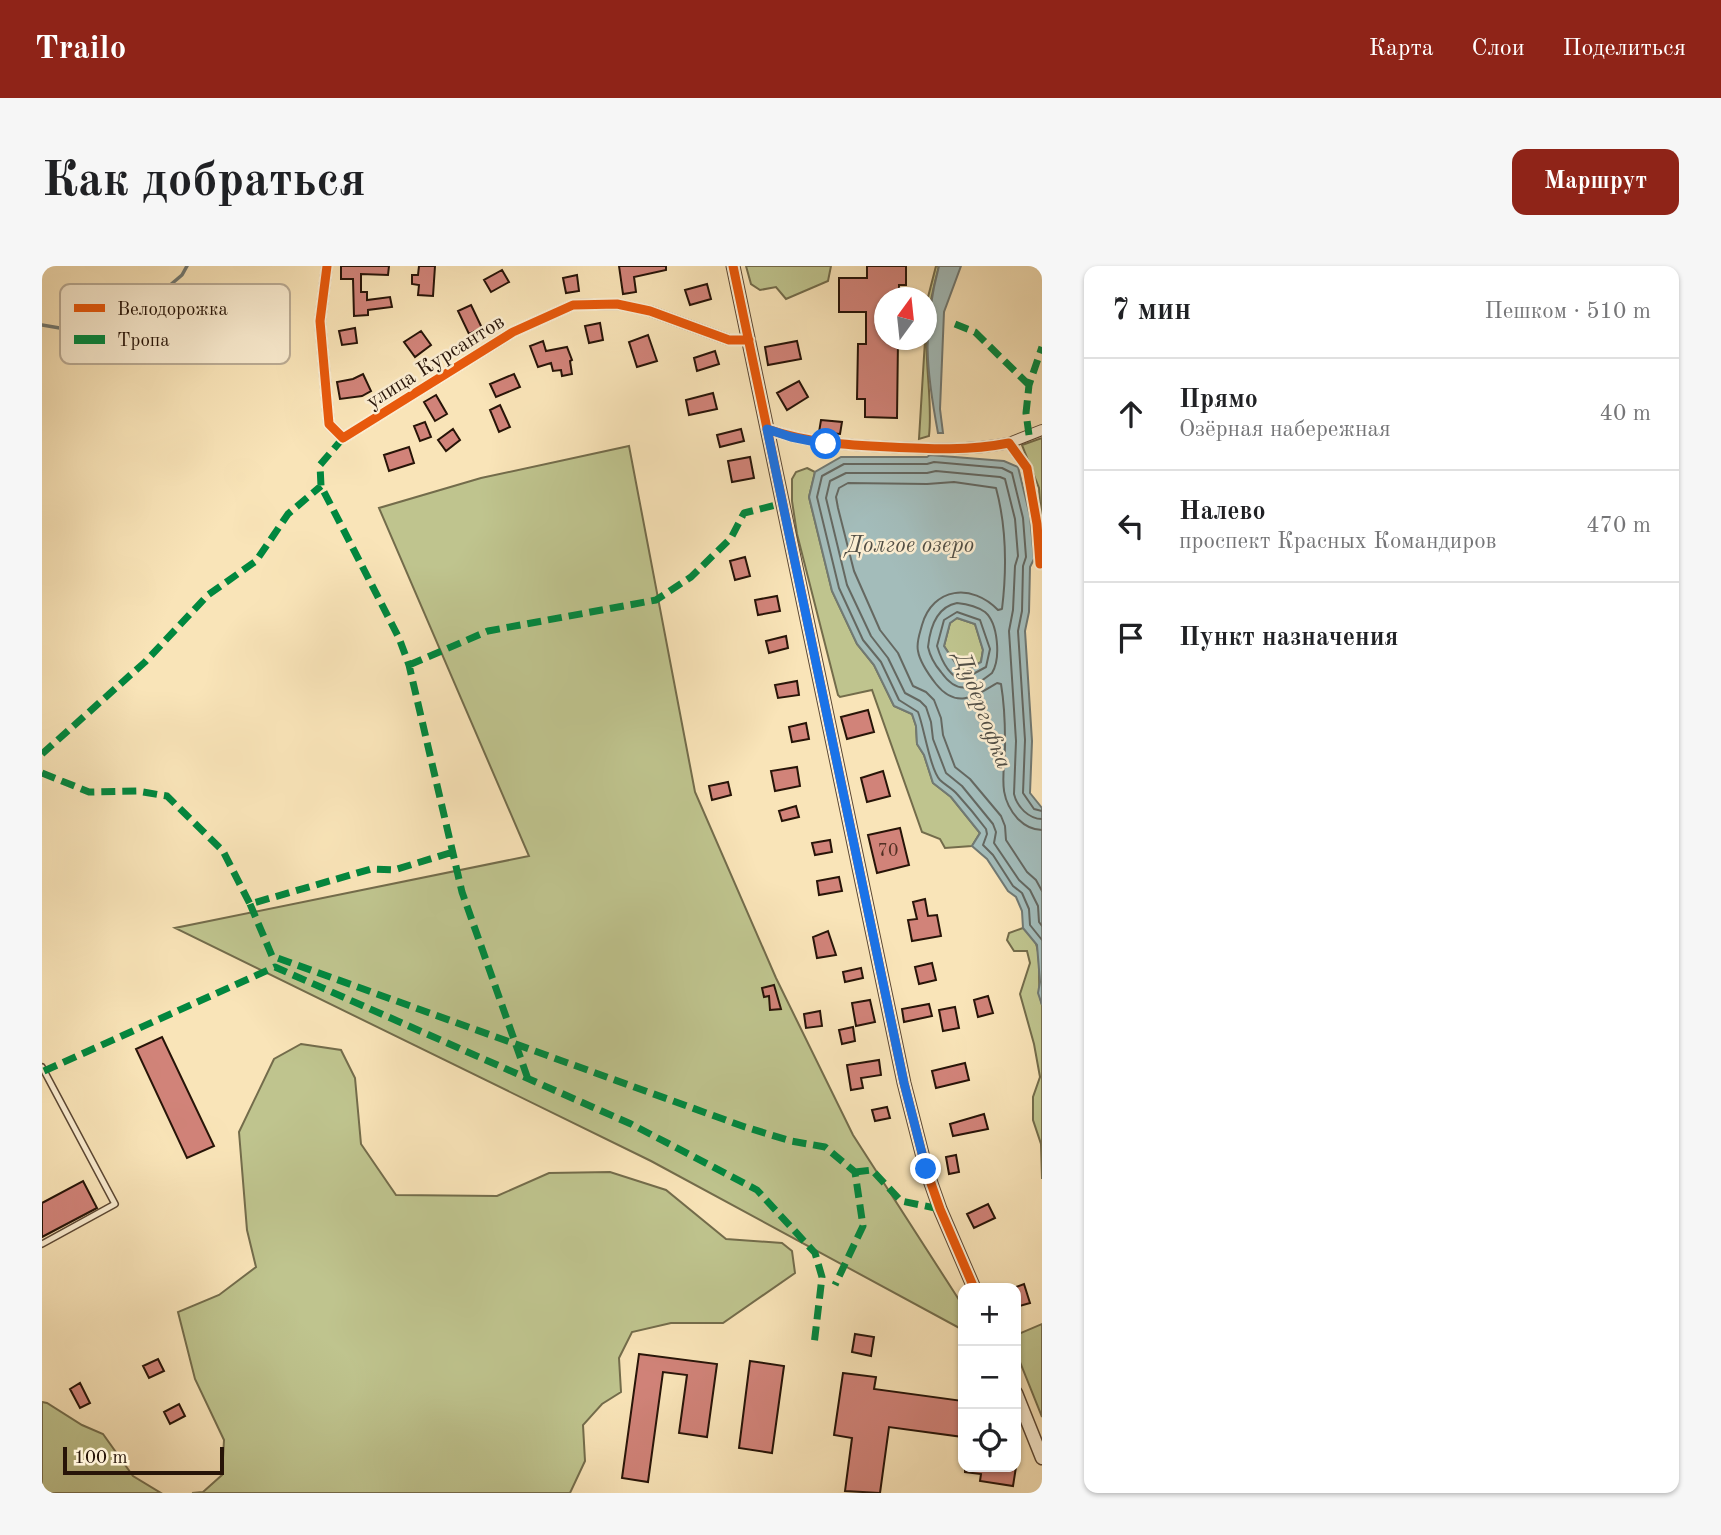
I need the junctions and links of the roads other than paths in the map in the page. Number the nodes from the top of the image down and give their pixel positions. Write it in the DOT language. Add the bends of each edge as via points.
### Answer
graph roads {
  1 [pos="327,266"];
  2 [pos="733,266"];
  3 [pos="749,340"];
  4 [pos="767,429"];
  5 [pos="1042,430"];
  6 [pos="1009,443"];
  7 [pos="1040,565"];
  8 [pos="42,1068"];
  9 [pos="42,1244"];
  10 [pos="972,1283"];
  11 [pos="1021,1406"];
  12 [pos="1042,1458"];
  1 -- 3 [label="street, улица Курсантов" via="320,321 329,424 343,438 513,332 573,305 617,304 729,340"];
  2 -- 3 [label="street"];
  3 -- 4 [label="street"];
  4 -- 6 [label="street" via="826,444 936,449"];
  4 -- 10 [label="street" via="904,1083 926,1169"];
  5 -- 6 [label="street"];
  6 -- 7 [label="street" via="1027,468"];
  8 -- 9 [label="lane" via="115,1205"];
  11 -- 12 [label="street"];
}
